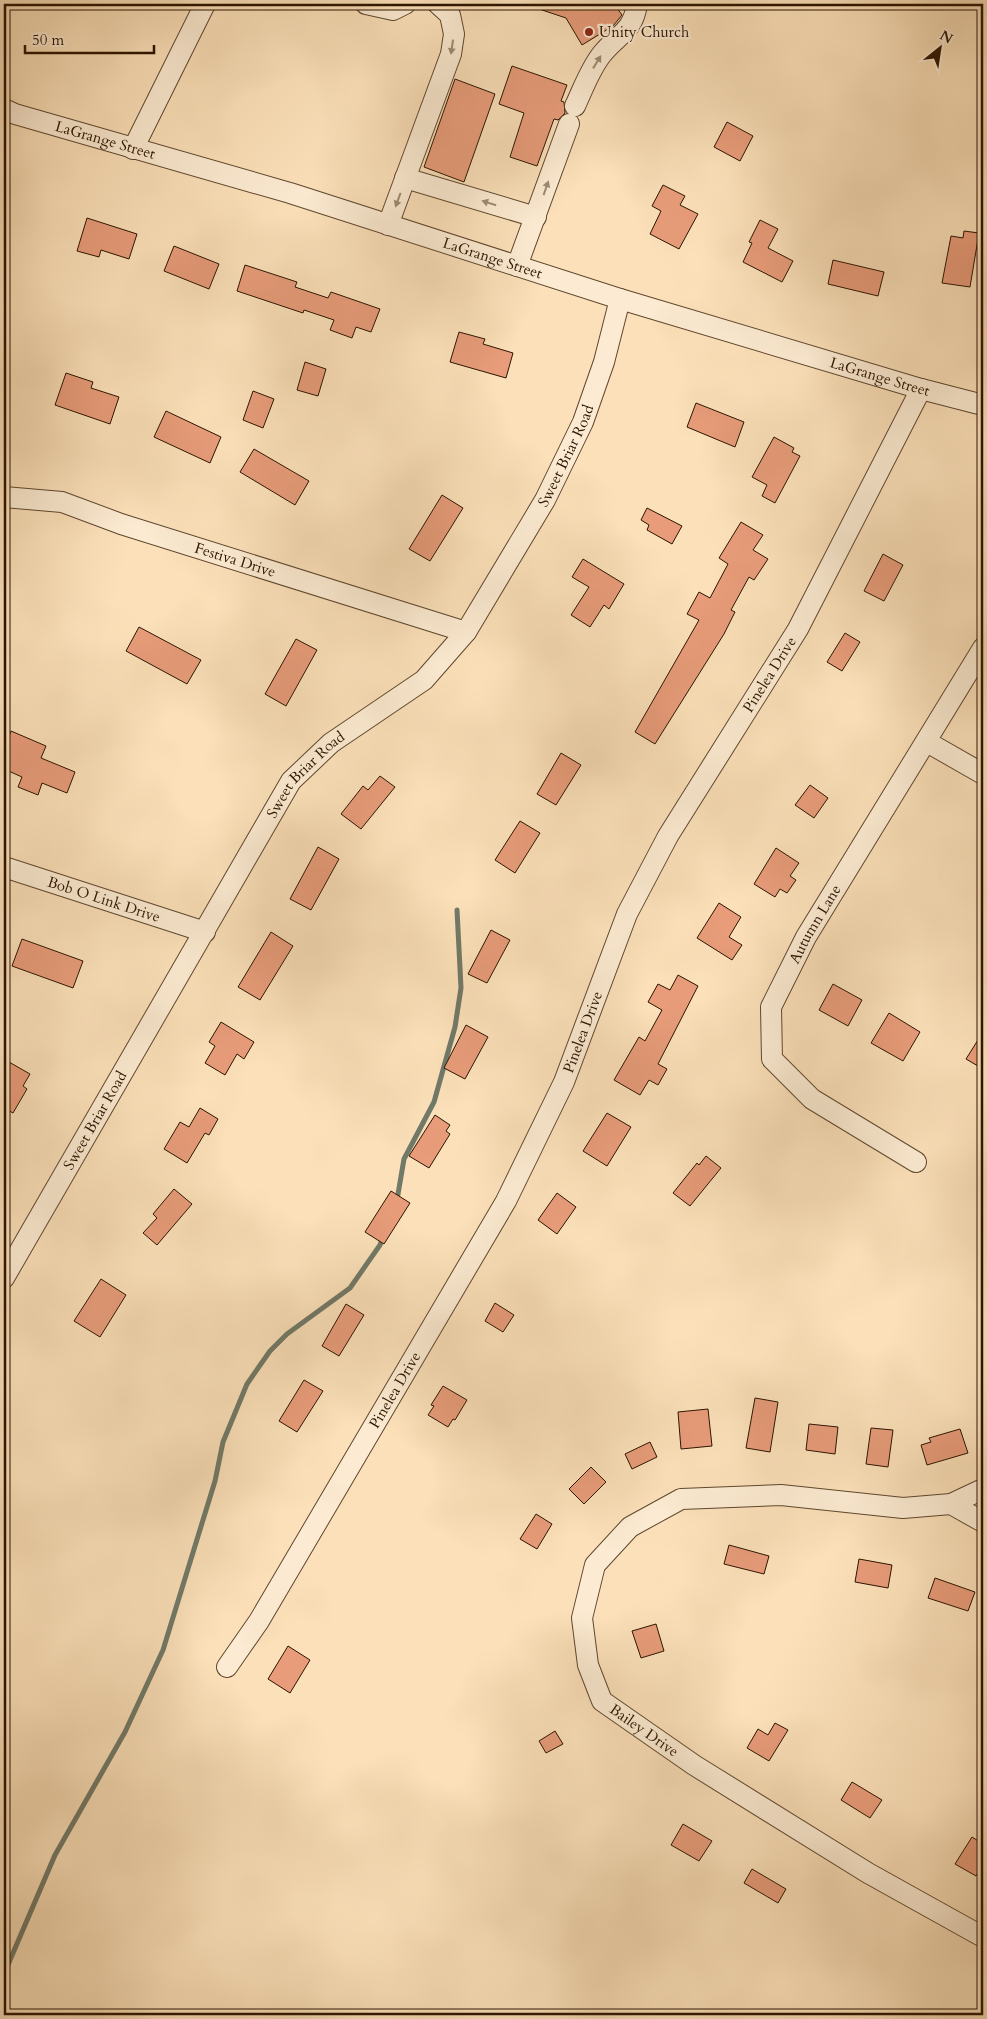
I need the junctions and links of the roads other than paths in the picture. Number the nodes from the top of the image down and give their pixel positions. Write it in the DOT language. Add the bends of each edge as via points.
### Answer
graph roads {
  1 [pos="205,4"];
  2 [pos="366,4"];
  3 [pos="405,4"];
  4 [pos="438,4"];
  5 [pos="637,4"];
  6 [pos="4,109"];
  7 [pos="133,149"];
  8 [pos="406,178"];
  9 [pos="536,217"];
  10 [pos="388,225"];
  11 [pos="517,266"];
  12 [pos="620,299"];
  13 [pos="921,389"];
  14 [pos="983,405"];
  15 [pos="4,497"];
  16 [pos="466,632"];
  17 [pos="983,648"];
  18 [pos="927,742"];
  19 [pos="983,774"];
  20 [pos="4,867"];
  21 [pos="205,932"];
  22 [pos="916,1162"];
  23 [pos="4,1278"];
  24 [pos="983,1489"];
  25 [pos="951,1504"];
  26 [pos="983,1522"];
  27 [pos="226,1667"];
  28 [pos="983,1937"];
  1 -- 7 [label="street"];
  2 -- 3 [label="street" via="393,10"];
  4 -- 8 [label="street, one-way" via="450,15 454,34 451,54"];
  9 -- 5 [label="street, one-way" via="572,115 593,67 602,53 630,27"];
  6 -- 7 [label="street, LaGrange Street"];
  7 -- 10 [label="street, LaGrange Street"];
  9 -- 8 [label="street, one-way"];
  8 -- 10 [label="street, one-way"];
  9 -- 11 [label="street"];
  10 -- 11 [label="street, LaGrange Street"];
  11 -- 12 [label="street, LaGrange Street"];
  12 -- 13 [label="street, LaGrange Street"];
  12 -- 16 [label="street, Sweet Briar Road" via="604,362 583,422 545,500"];
  13 -- 14 [label="street, LaGrange Street"];
  13 -- 27 [label="street, Pinelea Drive" via="798,629 668,836 627,914 564,1082 506,1201 264,1613"];
  15 -- 16 [label="street, Festiva Drive" via="62,502 130,527"];
  16 -- 21 [label="street, Sweet Briar Road" via="424,680 331,743 291,781"];
  17 -- 18 [label="street, Autumn Lane"];
  18 -- 19 [label="street"];
  18 -- 22 [label="street, Autumn Lane" via="806,937 771,1007 772,1059 812,1099"];
  20 -- 21 [label="street, Bob O Link Drive"];
  21 -- 23 [label="street, Sweet Briar Road"];
  24 -- 25 [label="street, Bailey Drive"];
  25 -- 26 [label="street"];
  25 -- 28 [label="street, Bailey Drive" via="903,1508 781,1495 682,1499 630,1527 595,1565 582,1618 588,1665 602,1701 694,1765 868,1873"];
}
